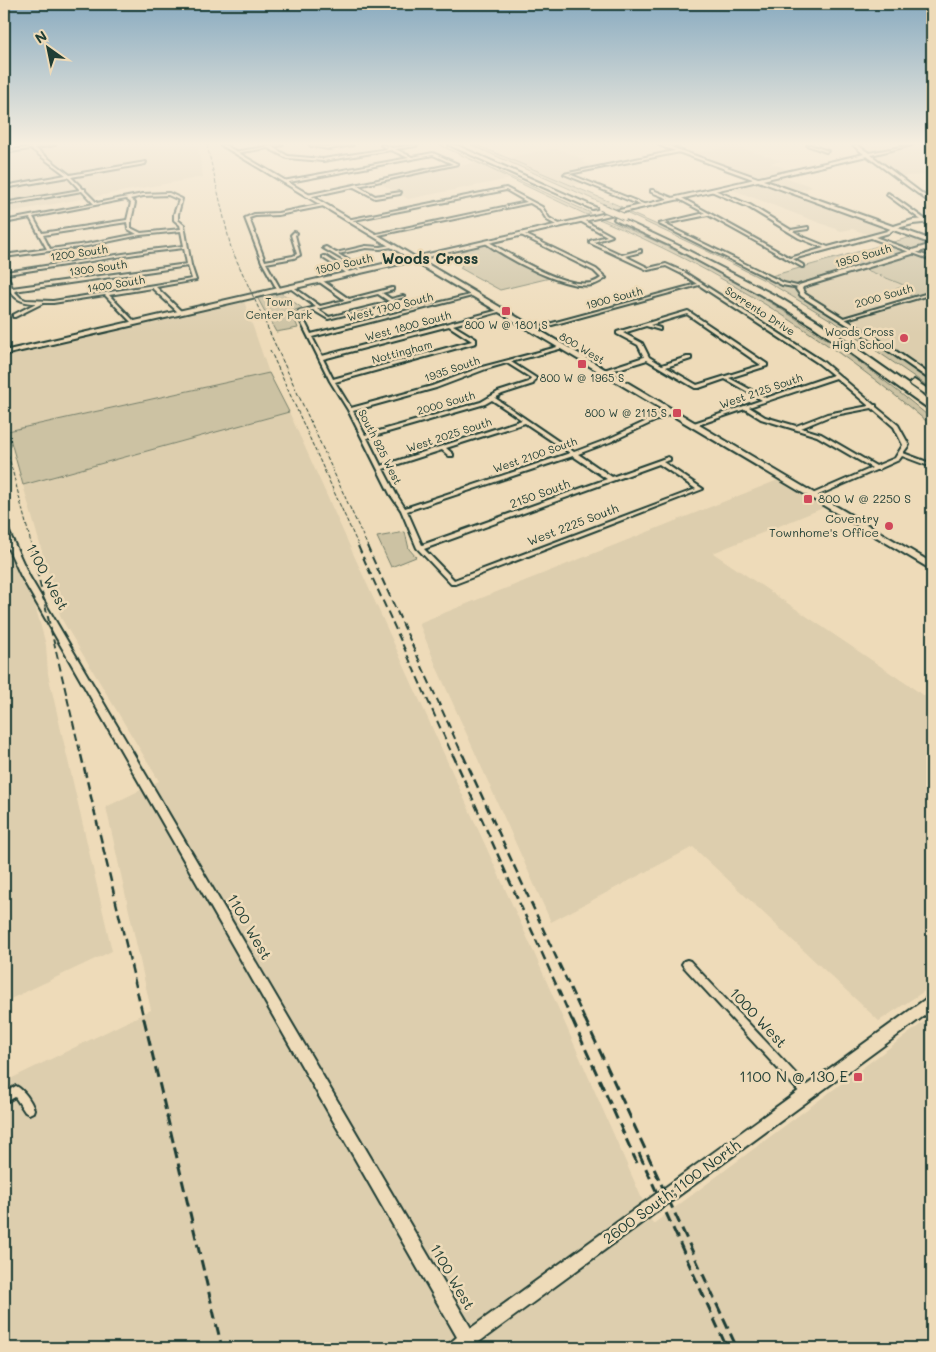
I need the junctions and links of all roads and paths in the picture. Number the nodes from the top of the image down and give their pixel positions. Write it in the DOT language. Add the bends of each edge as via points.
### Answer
graph roads {
  1 [pos="74,208"];
  2 [pos="132,208"];
  3 [pos="178,208"];
  4 [pos="308,208"];
  5 [pos="328,208"];
  6 [pos="409,208"];
  7 [pos="502,208"];
  8 [pos="541,208"];
  9 [pos="598,208"];
  10 [pos="635,208"];
  11 [pos="697,208"];
  12 [pos="753,208"];
  13 [pos="837,208"];
  14 [pos="907,208"];
  15 [pos="707,214"];
  16 [pos="31,216"];
  17 [pos="621,218"];
  18 [pos="85,220"];
  19 [pos="349,220"];
  20 [pos="581,220"];
  21 [pos="129,221"];
  22 [pos="925,221"];
  23 [pos="932,221"];
  24 [pos="4,222"];
  25 [pos="559,225"];
  26 [pos="93,226"];
  27 [pos="808,228"];
  28 [pos="893,228"];
  29 [pos="183,231"];
  30 [pos="790,231"];
  31 [pos="295,233"];
  32 [pos="42,234"];
  33 [pos="140,234"];
  34 [pos="522,234"];
  35 [pos="374,235"];
  36 [pos="872,236"];
  37 [pos="486,242"];
  38 [pos="932,242"];
  39 [pos="391,246"];
  40 [pos="932,246"];
  41 [pos="186,247"];
  42 [pos="325,248"];
  43 [pos="827,248"];
  44 [pos="49,250"];
  45 [pos="640,252"];
  46 [pos="914,252"];
  47 [pos="335,254"];
  48 [pos="4,256"];
  49 [pos="622,256"];
  50 [pos="324,257"];
  51 [pos="413,258"];
  52 [pos="789,259"];
  53 [pos="932,259"];
  54 [pos="264,262"];
  55 [pos="189,265"];
  56 [pos="802,266"];
  57 [pos="362,270"];
  58 [pos="4,272"];
  59 [pos="349,273"];
  60 [pos="319,280"];
  61 [pos="700,284"];
  62 [pos="153,286"];
  63 [pos="291,287"];
  64 [pos="799,287"];
  65 [pos="392,289"];
  66 [pos="10,290"];
  67 [pos="279,290"];
  68 [pos="378,292"];
  69 [pos="932,293"];
  70 [pos="106,294"];
  71 [pos="474,295"];
  72 [pos="403,297"];
  73 [pos="348,300"];
  74 [pos="390,300"];
  75 [pos="41,302"];
  76 [pos="319,307"];
  77 [pos="313,308"];
  78 [pos="500,311"];
  79 [pos="180,312"];
  80 [pos="14,316"];
  81 [pos="842,319"];
  82 [pos="133,323"];
  83 [pos="449,324"];
  84 [pos="647,325"];
  85 [pos="658,329"];
  86 [pos="532,330"];
  87 [pos="310,336"];
  88 [pos="561,347"];
  89 [pos="4,353"];
  90 [pos="321,358"];
  91 [pos="647,358"];
  92 [pos="689,358"];
  93 [pos="880,358"];
  94 [pos="508,362"];
  95 [pos="661,367"];
  96 [pos="603,372"];
  97 [pos="903,374"];
  98 [pos="836,376"];
  99 [pos="726,378"];
  100 [pos="932,379"];
  101 [pos="332,381"];
  102 [pos="932,396"];
  103 [pos="492,398"];
  104 [pos="766,400"];
  105 [pos="874,406"];
  106 [pos="745,407"];
  107 [pos="932,408"];
  108 [pos="350,410"];
  109 [pos="670,412"];
  110 [pos="524,421"];
  111 [pos="693,425"];
  112 [pos="796,428"];
  113 [pos="364,437"];
  114 [pos="443,448"];
  115 [pos="572,454"];
  116 [pos="901,454"];
  117 [pos="451,455"];
  118 [pos="668,459"];
  119 [pos="659,462"];
  120 [pos="928,464"];
  121 [pos="379,468"];
  122 [pos="877,469"];
  123 [pos="611,480"];
  124 [pos="812,496"];
  125 [pos="404,510"];
  126 [pos="4,530"];
  127 [pos="7,543"];
  128 [pos="420,548"];
  129 [pos="932,567"];
  130 [pos="453,583"];
  131 [pos="687,964"];
  132 [pos="932,1002"];
  133 [pos="807,1093"];
  134 [pos="4,1098"];
  135 [pos="30,1109"];
  136 [pos="466,1345"];
  1 -- 16 [label="street"];
  2 -- 21 [label="street"];
  3 -- 29 [label="street" via="176,220"];
  4 -- 54 [label="street" via="250,216 246,220"];
  5 -- 19 [label="street, 800 West"];
  6 -- 19 [label="street"];
  7 -- 35 [label="street"];
  8 -- 25 [label="street" via="548,219"];
  9 -- 17 [label="highway"];
  10 -- 20 [label="street, 1500 South"];
  11 -- 15 [label="street"];
  12 -- 30 [label="street"];
  13 -- 28 [label="main road"];
  14 -- 22 [label="street"];
  15 -- 52 [label="street"];
  15 -- 64 [label="street" via="661,224 781,283"];
  16 -- 24 [label="street"];
  16 -- 32 [label="street"];
  17 -- 93 [label="highway" via="712,258 788,299"];
  17 -- 107 [label="highway" via="726,272 816,324"];
  18 -- 26 [label="street"];
  19 -- 35 [label="street, 800 West"];
  20 -- 25 [label="street, 1500 South"];
  20 -- 49 [label="street, Sorrento Drive" via="610,236 591,242"];
  21 -- 26 [label="street"];
  21 -- 33 [label="street" via="129,228"];
  22 -- 23 [label="street"];
  22 -- 28 [label="street"];
  25 -- 34 [label="street, 1500 South"];
  26 -- 32 [label="street"];
  27 -- 30 [label="street"];
  28 -- 36 [label="street"];
  28 -- 38 [label="main road"];
  29 -- 33 [label="street"];
  29 -- 41 [label="street"];
  30 -- 43 [label="street"];
  31 -- 54 [label="street" via="299,254 294,258"];
  32 -- 44 [label="street"];
  33 -- 44 [label="street"];
  34 -- 37 [label="street, 1500 South"];
  34 -- 37 [label="street" via="595,270 604,278 593,284 571,284"];
  35 -- 39 [label="street, 800 West"];
  36 -- 43 [label="street"];
  36 -- 46 [label="street"];
  37 -- 51 [label="street, 1500 South"];
  39 -- 47 [label="street" via="366,247"];
  39 -- 51 [label="street, 800 West"];
  40 -- 46 [label="street, 1950 South"];
  41 -- 55 [label="street"];
  41 -- 58 [label="street, 1200 South"];
  42 -- 47 [label="street"];
  43 -- 52 [label="street"];
  44 -- 48 [label="street"];
  45 -- 49 [label="street"];
  46 -- 53 [label="street"];
  46 -- 64 [label="street, 1950 South"];
  47 -- 57 [label="street"];
  49 -- 61 [label="street, Sorrento Drive" via="649,269 666,265"];
  50 -- 59 [label="street"];
  51 -- 57 [label="street, 1500 South"];
  51 -- 71 [label="street, 800 West"];
  52 -- 56 [label="street"];
  54 -- 67 [label="street"];
  55 -- 62 [label="street, 1400 South" via="194,280"];
  55 -- 66 [label="street, 1300 South"];
  57 -- 59 [label="street, 1500 South"];
  58 -- 66 [label="street"];
  59 -- 60 [label="street, 1500 South"];
  60 -- 63 [label="street, 1500 South"];
  60 -- 73 [label="street"];
  61 -- 86 [label="street, 1900 South"];
  61 -- 98 [label="street, Sorrento Drive" via="820,362"];
  62 -- 70 [label="street, 1400 South"];
  62 -- 79 [label="street"];
  63 -- 67 [label="street, 1500 South"];
  63 -- 76 [label="street"];
  64 -- 81 [label="street" via="803,295"];
  65 -- 68 [label="street"];
  66 -- 75 [label="street" via="17,298"];
  67 -- 79 [label="street, 1500 South"];
  68 -- 73 [label="street"];
  68 -- 74 [label="street"];
  69 -- 81 [label="street, 2000 South"];
  70 -- 75 [label="street, 1400 South"];
  70 -- 82 [label="street"];
  71 -- 78 [label="street, 800 West"];
  71 -- 87 [label="street, West 1700 South"];
  72 -- 74 [label="street"];
  73 -- 76 [label="street"];
  74 -- 77 [label="street" via="393,302 328,318"];
  75 -- 80 [label="street"];
  76 -- 77 [label="street"];
  77 -- 87 [label="street, South 925 West" via="299,314"];
  78 -- 83 [label="street, West 1800 South"];
  78 -- 86 [label="street, 800 West"];
  79 -- 82 [label="street, 1500 South"];
  81 -- 100 [label="street"];
  82 -- 89 [label="street, 1500 South"];
  83 -- 90 [label="street, West 1800 South"];
  83 -- 101 [label="street, Nottingham" via="474,342"];
  84 -- 85 [label="street"];
  84 -- 91 [label="street" via="619,333 640,344"];
  84 -- 99 [label="street" via="688,312 765,365"];
  86 -- 88 [label="street, 800 West"];
  87 -- 90 [label="street, South 925 West"];
  88 -- 94 [label="street, 1935 South"];
  88 -- 96 [label="street, 800 West"];
  90 -- 101 [label="street, South 925 West"];
  91 -- 95 [label="street"];
  91 -- 96 [label="street"];
  92 -- 95 [label="street"];
  94 -- 103 [label="street, 2000 South" via="534,378 531,383"];
  94 -- 108 [label="street, 1935 South"];
  95 -- 99 [label="street" via="697,387"];
  96 -- 109 [label="street, 800 West"];
  97 -- 102 [label="highway"];
  98 -- 104 [label="street, West 2125 South"];
  98 -- 105 [label="street, Sorrento Drive"];
  99 -- 104 [label="street"];
  101 -- 108 [label="street, South 925 West"];
  103 -- 110 [label="street"];
  103 -- 113 [label="street, 2000 South"];
  104 -- 106 [label="street, West 2125 South"];
  105 -- 112 [label="street" via="829,415"];
  105 -- 116 [label="street, Sorrento Drive" via="903,436 906,445"];
  106 -- 111 [label="street, West 2125 South"];
  106 -- 112 [label="street" via="763,418"];
  108 -- 113 [label="street, South 925 West"];
  109 -- 111 [label="street, 800 West"];
  109 -- 115 [label="street, West 2100 South"];
  110 -- 114 [label="street, West 2025 South"];
  110 -- 115 [label="street"];
  111 -- 124 [label="street, 800 West"];
  112 -- 122 [label="street" via="819,436"];
  113 -- 121 [label="street, South 925 West"];
  114 -- 117 [label="street"];
  114 -- 121 [label="street, West 2025 South"];
  115 -- 123 [label="street"];
  115 -- 125 [label="street, West 2100 South"];
  116 -- 120 [label="street"];
  116 -- 122 [label="street"];
  118 -- 119 [label="street, 2150 South"];
  119 -- 123 [label="street, 2150 South"];
  119 -- 130 [label="street, West 2225 South" via="700,489"];
  121 -- 125 [label="street, South 925 West"];
  122 -- 124 [label="street"];
  123 -- 128 [label="street, 2150 South"];
  124 -- 129 [label="street, 800 West"];
  125 -- 128 [label="street, South 925 West"];
  126 -- 127 [label="street, 1100 West"];
  127 -- 136 [label="street, 1100 West"];
  128 -- 130 [label="street, South 925 West"];
  131 -- 133 [label="street, 1000 West"];
  132 -- 133 [label="street, 2600 South;1100 North"];
  133 -- 136 [label="street, 2600 South;1100 North"];
  134 -- 135 [label="street" via="16,1091"];
}
